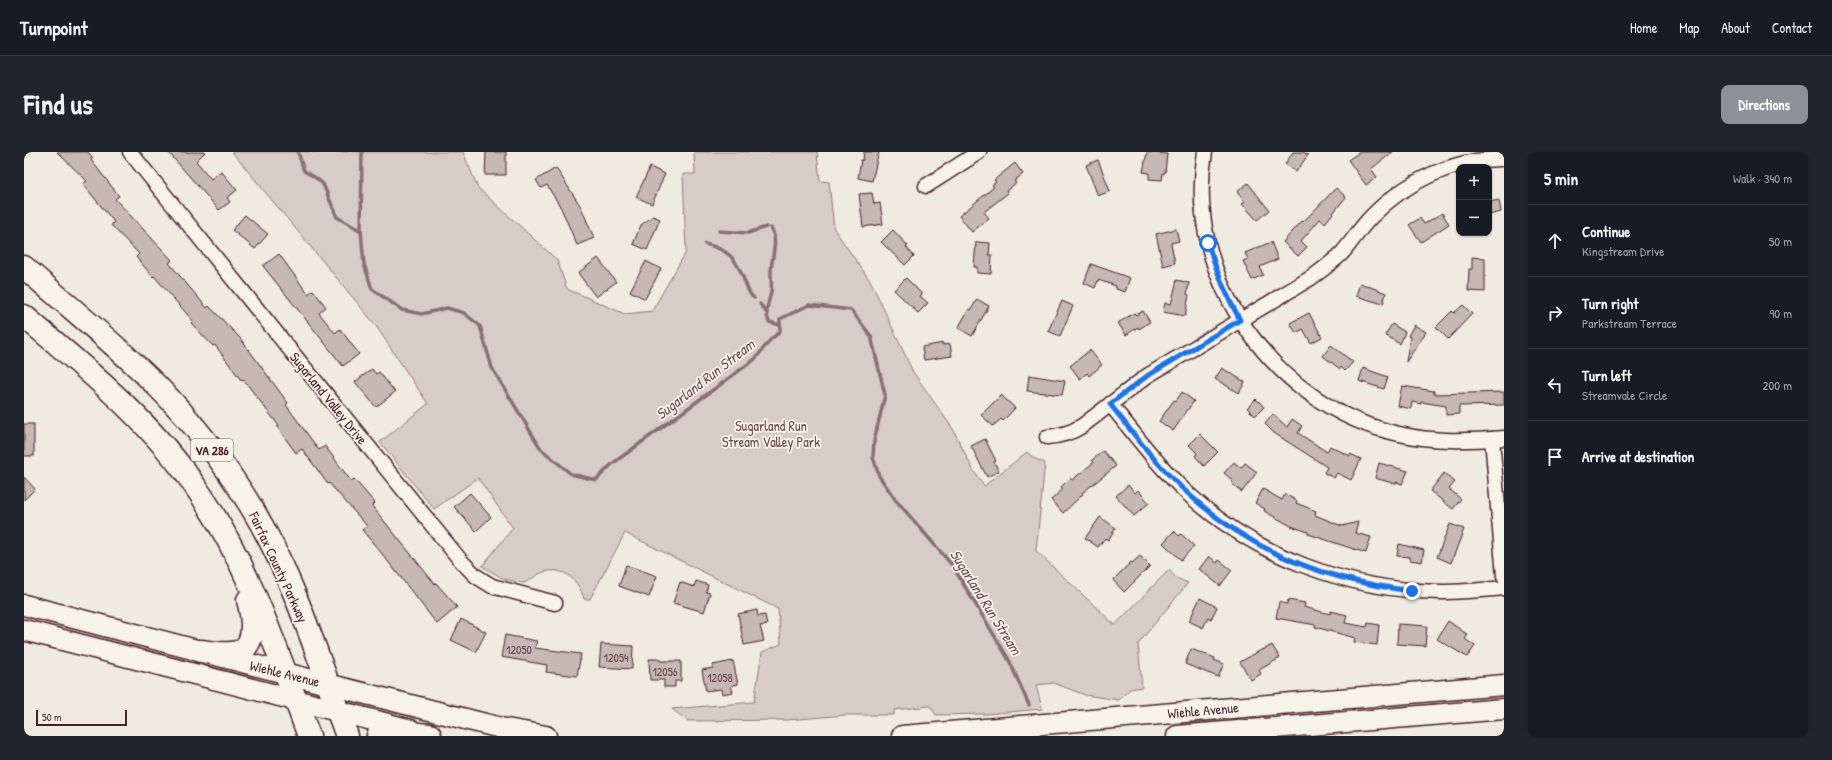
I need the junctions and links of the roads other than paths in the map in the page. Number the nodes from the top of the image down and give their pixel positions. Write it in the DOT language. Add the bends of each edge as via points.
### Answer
graph roads {
  1 [pos="130,152"];
  2 [pos="979,152"];
  3 [pos="1205,152"];
  4 [pos="1504,159"];
  5 [pos="926,186"];
  6 [pos="24,267"];
  7 [pos="24,316"];
  8 [pos="1240,320"];
  9 [pos="1110,404"];
  10 [pos="1047,437"];
  11 [pos="1498,438"];
  12 [pos="235,552"];
  13 [pos="1504,576"];
  14 [pos="1504,588"];
  15 [pos="555,603"];
  16 [pos="24,605"];
  17 [pos="24,630"];
  18 [pos="200,651"];
  19 [pos="286,673"];
  20 [pos="327,684"];
  21 [pos="1504,685"];
  22 [pos="295,700"];
  23 [pos="1504,708"];
  24 [pos="337,710"];
  25 [pos="432,735"];
  26 [pos="309,736"];
  27 [pos="347,736"];
  28 [pos="378,736"];
  29 [pos="546,736"];
  30 [pos="902,736"];
  31 [pos="1177,736"];
  1 -- 15 [label="street, Sugarland Valley Drive" via="461,561 476,576 492,586"];
  2 -- 5 [label="street"];
  3 -- 8 [label="street" via="1202,185 1208,243 1217,273"];
  4 -- 8 [label="street" via="1471,162 1449,168 1407,187 1370,218 1327,267"];
  6 -- 20 [label="highway, Fairfax County Parkway / VA 286" via="159,388 214,452 269,539"];
  7 -- 12 [label="highway, VA 286" via="95,377 148,429 197,488"];
  8 -- 9 [label="street" via="1147,376"];
  8 -- 11 [label="street" via="1256,344 1286,375 1314,397 1364,424 1427,439 1456,441"];
  9 -- 10 [label="street" via="1072,432"];
  9 -- 14 [label="street" via="1168,475 1185,491 1225,524 1275,553 1342,579 1376,586 1442,592"];
  11 -- 13 [label="street"];
  12 -- 18 [label="highway" via="251,616 249,645 237,652"];
  12 -- 19 [label="highway, VA 286"];
  16 -- 18 [label="main road, Wiehle Avenue"];
  17 -- 22 [label="main road, Wiehle Avenue"];
  18 -- 19 [label="main road, Wiehle Avenue"];
  19 -- 20 [label="main road, Wiehle Avenue"];
  19 -- 22 [label="highway, VA 286"];
  20 -- 24 [label="highway, Fairfax County Parkway / VA 286"];
  20 -- 29 [label="main road, Wiehle Avenue" via="501,728"];
  21 -- 30 [label="main road, Wiehle Avenue"];
  22 -- 24 [label="main road, Wiehle Avenue"];
  22 -- 26 [label="highway, VA 286"];
  23 -- 31 [label="main road, Wiehle Avenue"];
  24 -- 25 [label="main road, Wiehle Avenue"];
  24 -- 27 [label="highway, Fairfax County Parkway / VA 286"];
  25 -- 28 [label="highway" via="395,732"];
}
